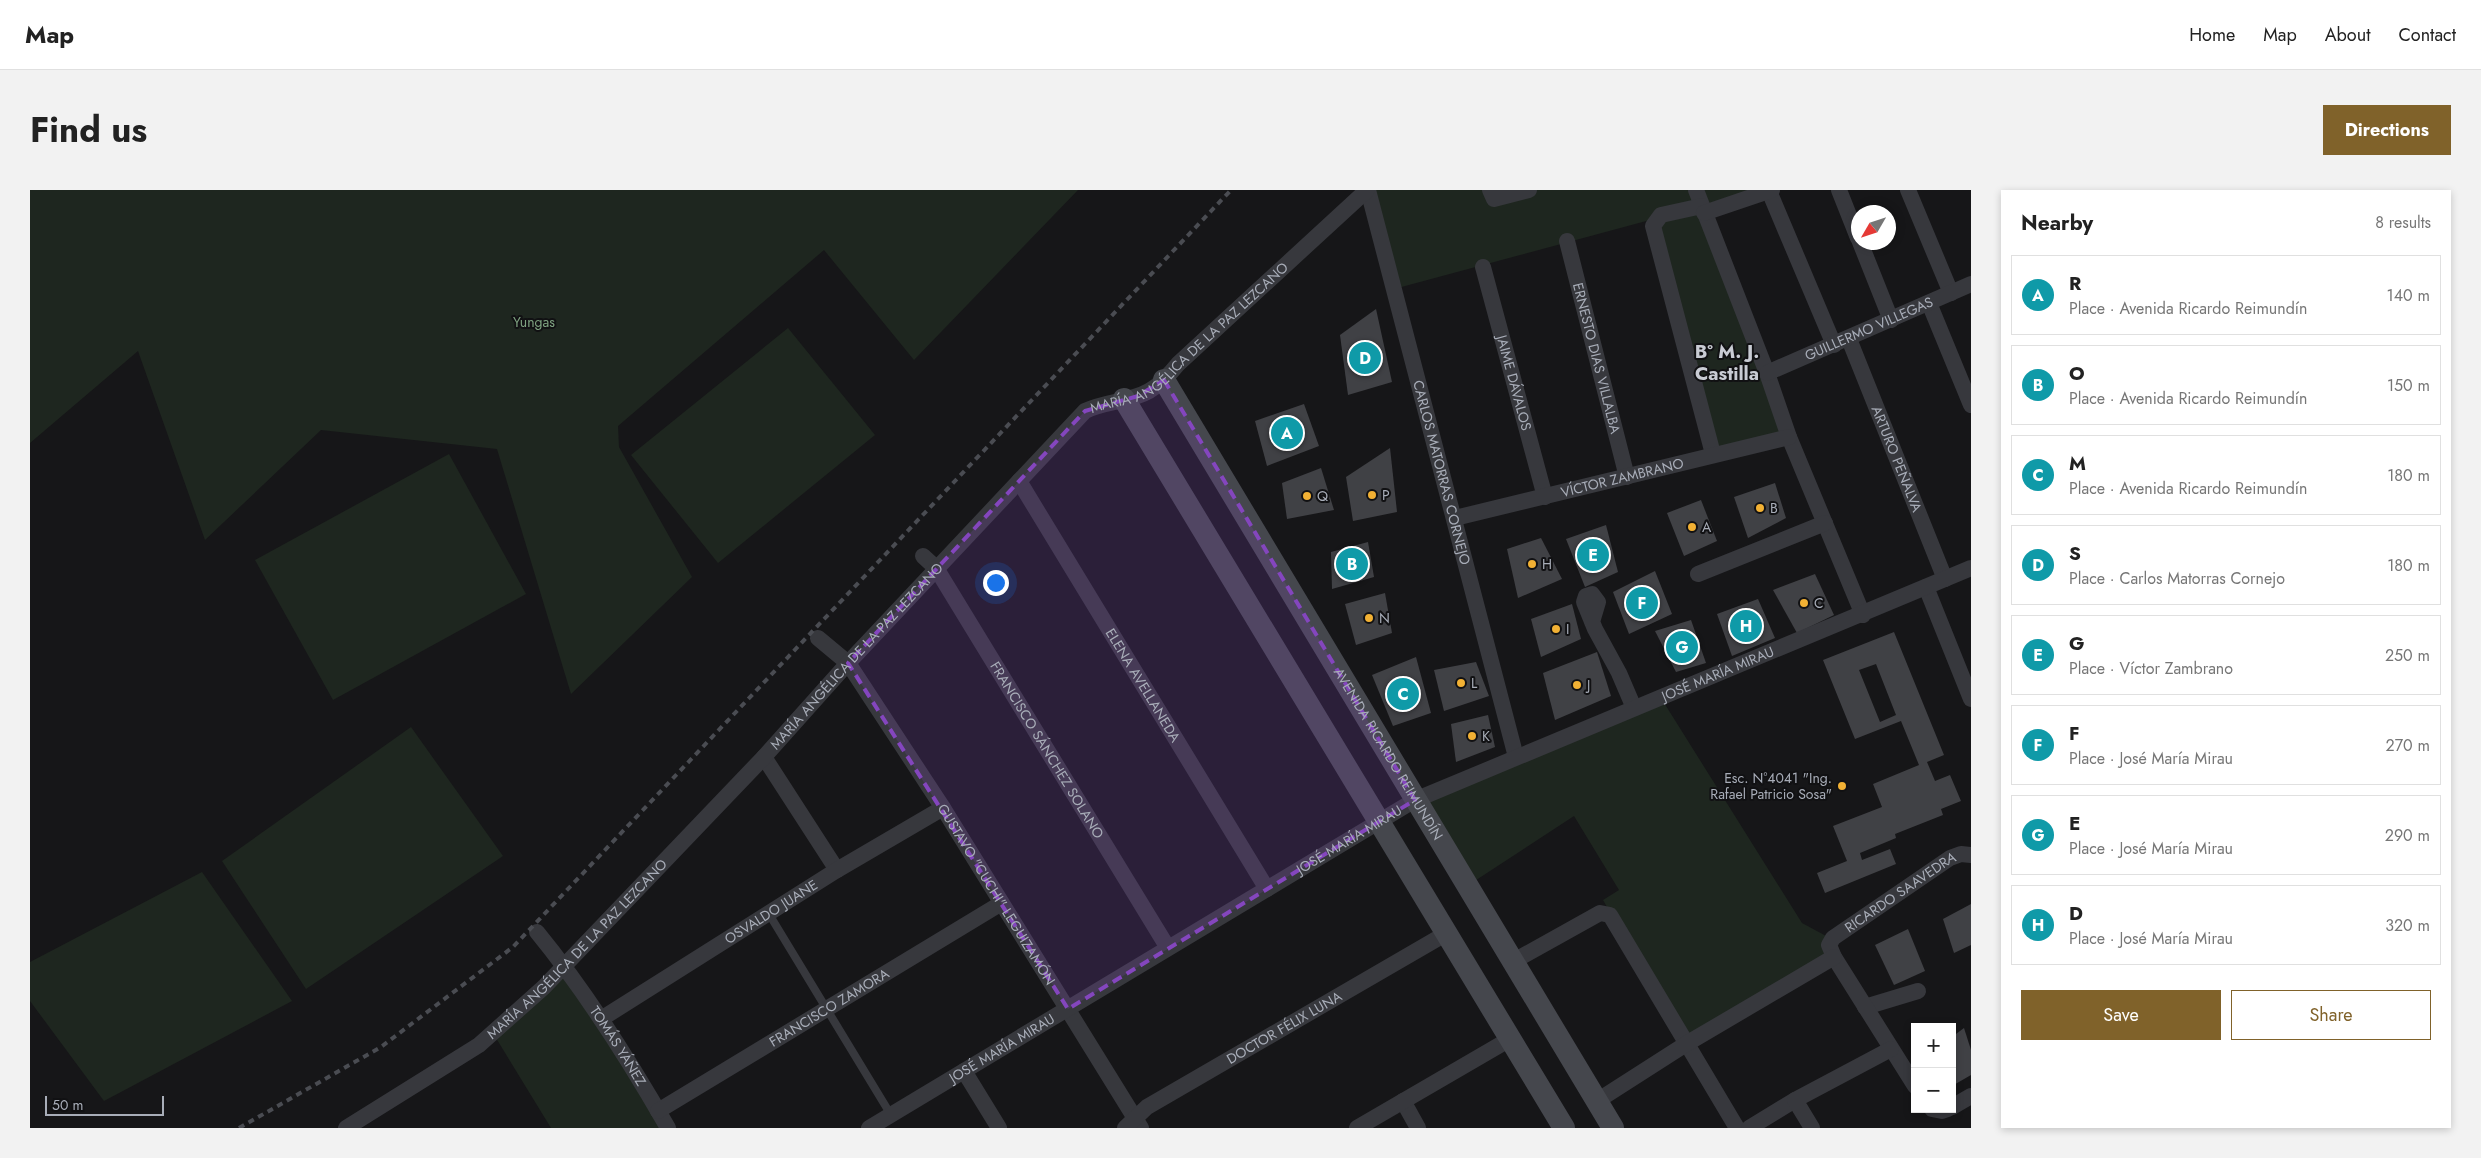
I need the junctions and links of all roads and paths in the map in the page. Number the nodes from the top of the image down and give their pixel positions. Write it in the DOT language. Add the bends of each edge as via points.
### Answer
graph roads {
  1 [pos="1368,190"];
  2 [pos="1529,190"];
  3 [pos="1696,190"];
  4 [pos="1839,190"];
  5 [pos="1908,190"];
  6 [pos="1771,191"];
  7 [pos="1492,195"];
  8 [pos="1703,210"];
  9 [pos="1851,220"];
  10 [pos="1567,241"];
  11 [pos="1863,250"];
  12 [pos="1483,268"];
  13 [pos="1971,284"];
  14 [pos="1951,292"];
  15 [pos="1929,303"];
  16 [pos="1891,320"];
  17 [pos="1841,342"];
  18 [pos="1767,373"];
  19 [pos="1164,380"];
  20 [pos="1124,399"];
  21 [pos="1971,405"];
  22 [pos="1789,437"];
  23 [pos="1714,454"];
  24 [pos="1627,477"];
  25 [pos="1018,481"];
  26 [pos="1545,497"];
  27 [pos="1455,518"];
  28 [pos="1825,523"];
  29 [pos="924,556"];
  30 [pos="936,568"];
  31 [pos="1971,568"];
  32 [pos="1698,574"];
  33 [pos="1946,579"];
  34 [pos="1926,587"];
  35 [pos="1863,615"];
  36 [pos="1592,622"];
  37 [pos="818,638"];
  38 [pos="848,663"];
  39 [pos="1971,699"];
  40 [pos="1634,708"];
  41 [pos="764,757"];
  42 [pos="1516,757"];
  43 [pos="1415,800"];
  44 [pos="943,808"];
  45 [pos="1380,820"];
  46 [pos="1971,855"];
  47 [pos="837,870"];
  48 [pos="1267,889"];
  49 [pos="1000,904"];
  50 [pos="769,914"];
  51 [pos="537,932"];
  52 [pos="1447,933"];
  53 [pos="1168,948"];
  54 [pos="1834,957"];
  55 [pos="1512,962"];
  56 [pos="565,966"];
  57 [pos="1918,990"];
  58 [pos="1865,1007"];
  59 [pos="827,1008"];
  60 [pos="1068,1009"];
  61 [pos="601,1019"];
  62 [pos="1510,1039"];
  63 [pos="1686,1044"];
  64 [pos="1892,1049"];
  65 [pos="964,1071"];
  66 [pos="1911,1080"];
  67 [pos="1971,1096"];
  68 [pos="1795,1100"];
  69 [pos="1402,1101"];
  70 [pos="1597,1101"];
  71 [pos="1956,1105"];
  72 [pos="658,1111"];
  73 [pos="890,1115"];
  74 [pos="1134,1125"];
  75 [pos="346,1128"];
  76 [pos="668,1128"];
  77 [pos="869,1128"];
  78 [pos="999,1128"];
  79 [pos="1357,1128"];
  80 [pos="1418,1128"];
  81 [pos="1564,1128"];
  82 [pos="1613,1128"];
  83 [pos="1737,1128"];
  84 [pos="1749,1128"];
  85 [pos="1812,1128"];
  1 -- 19 [label="street, MARÍA ANGÉLICA DE LA PAZ LEZCANO"];
  1 -- 27 [label="street, CARLOS MATORRAS CORNEJO"];
  2 -- 7 [label="street"];
  3 -- 8 [label="street"];
  4 -- 9 [label="street"];
  5 -- 14 [label="street"];
  6 -- 8 [label="street"];
  6 -- 17 [label="street, ARTURO PEÑALVA"];
  8 -- 18 [label="street"];
  8 -- 23 [label="street" via="1661,215 1653,226"];
  10 -- 24 [label="street, ERNESTO DIAS VILLALBA"];
  11 -- 16 [label="street"];
  12 -- 26 [label="street, JAIME DÁVALOS"];
  13 -- 14 [label="street, GUILLERMO VILLEGAS"];
  14 -- 15 [label="street, GUILLERMO VILLEGAS"];
  15 -- 16 [label="street, GUILLERMO VILLEGAS"];
  15 -- 21 [label="street"];
  16 -- 17 [label="street, GUILLERMO VILLEGAS"];
  17 -- 18 [label="street, GUILLERMO VILLEGAS"];
  17 -- 33 [label="street, ARTURO PEÑALVA"];
  18 -- 22 [label="street"];
  19 -- 20 [label="street, MARÍA ANGÉLICA DE LA PAZ LEZCANO" via="1149,391"];
  19 -- 43 [label="street, AVENIDA RICARDO REIMUNDÍN"];
  20 -- 25 [label="street, MARÍA ANGÉLICA DE LA PAZ LEZCANO" via="1085,411"];
  20 -- 45 [label="street"];
  22 -- 23 [label="street, VÍCTOR ZAMBRANO"];
  22 -- 28 [label="street"];
  23 -- 24 [label="street, VÍCTOR ZAMBRANO"];
  24 -- 26 [label="street, VÍCTOR ZAMBRANO"];
  25 -- 30 [label="street, MARÍA ANGÉLICA DE LA PAZ LEZCANO"];
  25 -- 48 [label="street, ELENA AVELLANEDA"];
  26 -- 27 [label="street, VÍCTOR ZAMBRANO"];
  27 -- 42 [label="street, CARLOS MATORRAS CORNEJO"];
  28 -- 32 [label="street"];
  28 -- 35 [label="street"];
  29 -- 30 [label="street, FRANCISCO SÁNCHEZ SOLANO"];
  30 -- 38 [label="street, MARÍA ANGÉLICA DE LA PAZ LEZCANO"];
  30 -- 53 [label="street, FRANCISCO SÁNCHEZ SOLANO"];
  31 -- 33 [label="street, JOSÉ MARÍA MIRAU"];
  33 -- 34 [label="street, JOSÉ MARÍA MIRAU"];
  34 -- 35 [label="street, JOSÉ MARÍA MIRAU"];
  34 -- 39 [label="street"];
  35 -- 40 [label="street, JOSÉ MARÍA MIRAU"];
  36 -- 40 [label="street"];
  37 -- 38 [label="street, GUSTAVO \"CUCHI\" LEGUIZAMÓN"];
  38 -- 41 [label="street, MARÍA ANGÉLICA DE LA PAZ LEZCANO"];
  38 -- 44 [label="street, GUSTAVO \"CUCHI\" LEGUIZAMÓN"];
  40 -- 42 [label="street, JOSÉ MARÍA MIRAU"];
  41 -- 47 [label="street"];
  41 -- 56 [label="street, MARÍA ANGÉLICA DE LA PAZ LEZCANO"];
  42 -- 43 [label="street, JOSÉ MARÍA MIRAU"];
  43 -- 45 [label="street, JOSÉ MARÍA MIRAU"];
  43 -- 55 [label="street, AVENIDA RICARDO REIMUNDÍN"];
  44 -- 47 [label="street, OSVALDO JUANE"];
  44 -- 49 [label="street, GUSTAVO \"CUCHI\" LEGUIZAMÓN"];
  45 -- 48 [label="street, JOSÉ MARÍA MIRAU"];
  45 -- 52 [label="street"];
  46 -- 54 [label="street, RICARDO SAAVEDRA" via="1950,858 1833,938 1829,945"];
  47 -- 50 [label="street, OSVALDO JUANE"];
  48 -- 53 [label="street, JOSÉ MARÍA MIRAU"];
  49 -- 59 [label="street, FRANCISCO ZAMORA"];
  49 -- 60 [label="street, GUSTAVO \"CUCHI\" LEGUIZAMÓN"];
  50 -- 59 [label="lane"];
  50 -- 61 [label="street, OSVALDO JUANE"];
  51 -- 56 [label="street, TOMÁS YÁÑEZ"];
  52 -- 62 [label="street"];
  52 -- 74 [label="street, DOCTOR FÉLIX LUNA" via="1147,1107"];
  53 -- 60 [label="street, JOSÉ MARÍA MIRAU"];
  54 -- 58 [label="street"];
  54 -- 63 [label="street"];
  55 -- 63 [label="street" via="1600,912 1610,915"];
  55 -- 70 [label="street, AVENIDA RICARDO REIMUNDÍN"];
  56 -- 61 [label="street, TOMÁS YÁÑEZ"];
  56 -- 75 [label="street, MARÍA ANGÉLICA DE LA PAZ LEZCANO" via="479,1045"];
  57 -- 58 [label="street"];
  58 -- 64 [label="street"];
  59 -- 72 [label="street, FRANCISCO ZAMORA"];
  59 -- 73 [label="lane"];
  60 -- 65 [label="street, JOSÉ MARÍA MIRAU"];
  60 -- 74 [label="street, GUSTAVO \"CUCHI\" LEGUIZAMÓN"];
  61 -- 72 [label="street, TOMÁS YÁÑEZ"];
  62 -- 69 [label="street"];
  62 -- 81 [label="street"];
  63 -- 70 [label="street"];
  63 -- 83 [label="street"];
  64 -- 66 [label="street"];
  64 -- 68 [label="street"];
  65 -- 73 [label="street, JOSÉ MARÍA MIRAU"];
  65 -- 78 [label="street"];
  67 -- 71 [label="street"];
  68 -- 84 [label="street"];
  68 -- 85 [label="street"];
  69 -- 79 [label="street"];
  69 -- 80 [label="street"];
  70 -- 82 [label="street, AVENIDA RICARDO REIMUNDÍN"];
  72 -- 76 [label="street, TOMÁS YÁÑEZ"];
  73 -- 77 [label="street, JOSÉ MARÍA MIRAU"];
}
